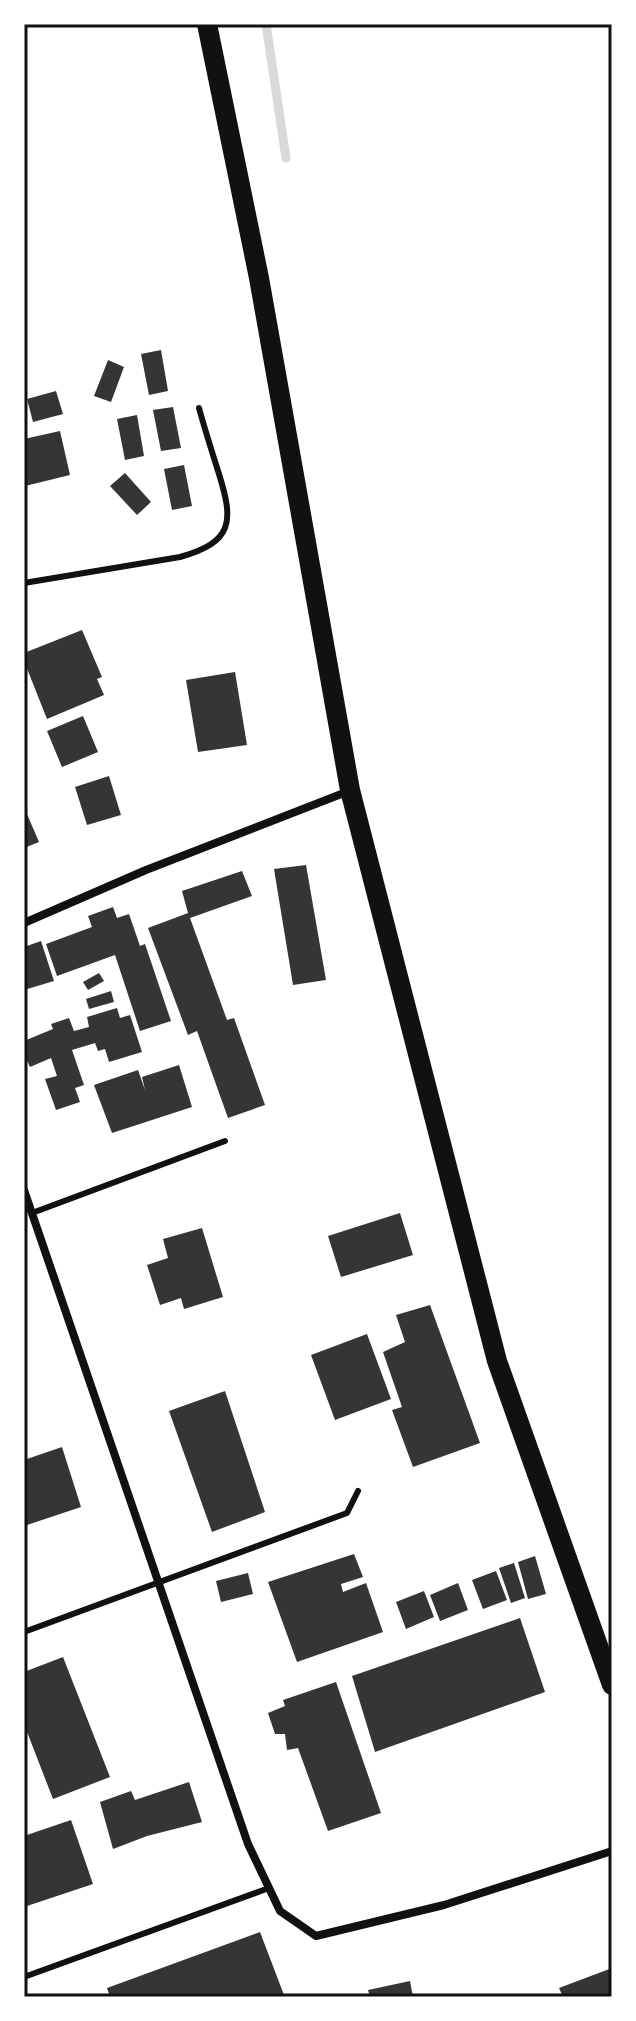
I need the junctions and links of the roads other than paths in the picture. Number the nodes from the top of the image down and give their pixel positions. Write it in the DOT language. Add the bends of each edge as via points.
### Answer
graph roads {
  1 [pos="207,24"];
  2 [pos="199,408"];
  3 [pos="24,583"];
  4 [pos="350,790"];
  5 [pos="24,923"];
  6 [pos="225,1141"];
  7 [pos="24,1190"];
  8 [pos="32,1213"];
  9 [pos="358,1491"];
  10 [pos="158,1582"];
  11 [pos="24,1632"];
  12 [pos="612,1685"];
  13 [pos="612,1851"];
  14 [pos="269,1888"];
  15 [pos="24,1977"];
  1 -- 4 [label="main road" via="259,278"];
  2 -- 3 [label="lane" via="228,508 216,542 180,557"];
  4 -- 5 [label="street"];
  4 -- 12 [label="main road" via="497,1361"];
  6 -- 8 [label="lane"];
  7 -- 8 [label="street"];
  8 -- 10 [label="street"];
  9 -- 10 [label="lane" via="347,1513"];
  10 -- 11 [label="lane"];
  10 -- 14 [label="street" via="248,1844"];
  13 -- 14 [label="street" via="444,1905 316,1936 280,1911"];
  14 -- 15 [label="lane"];
}
